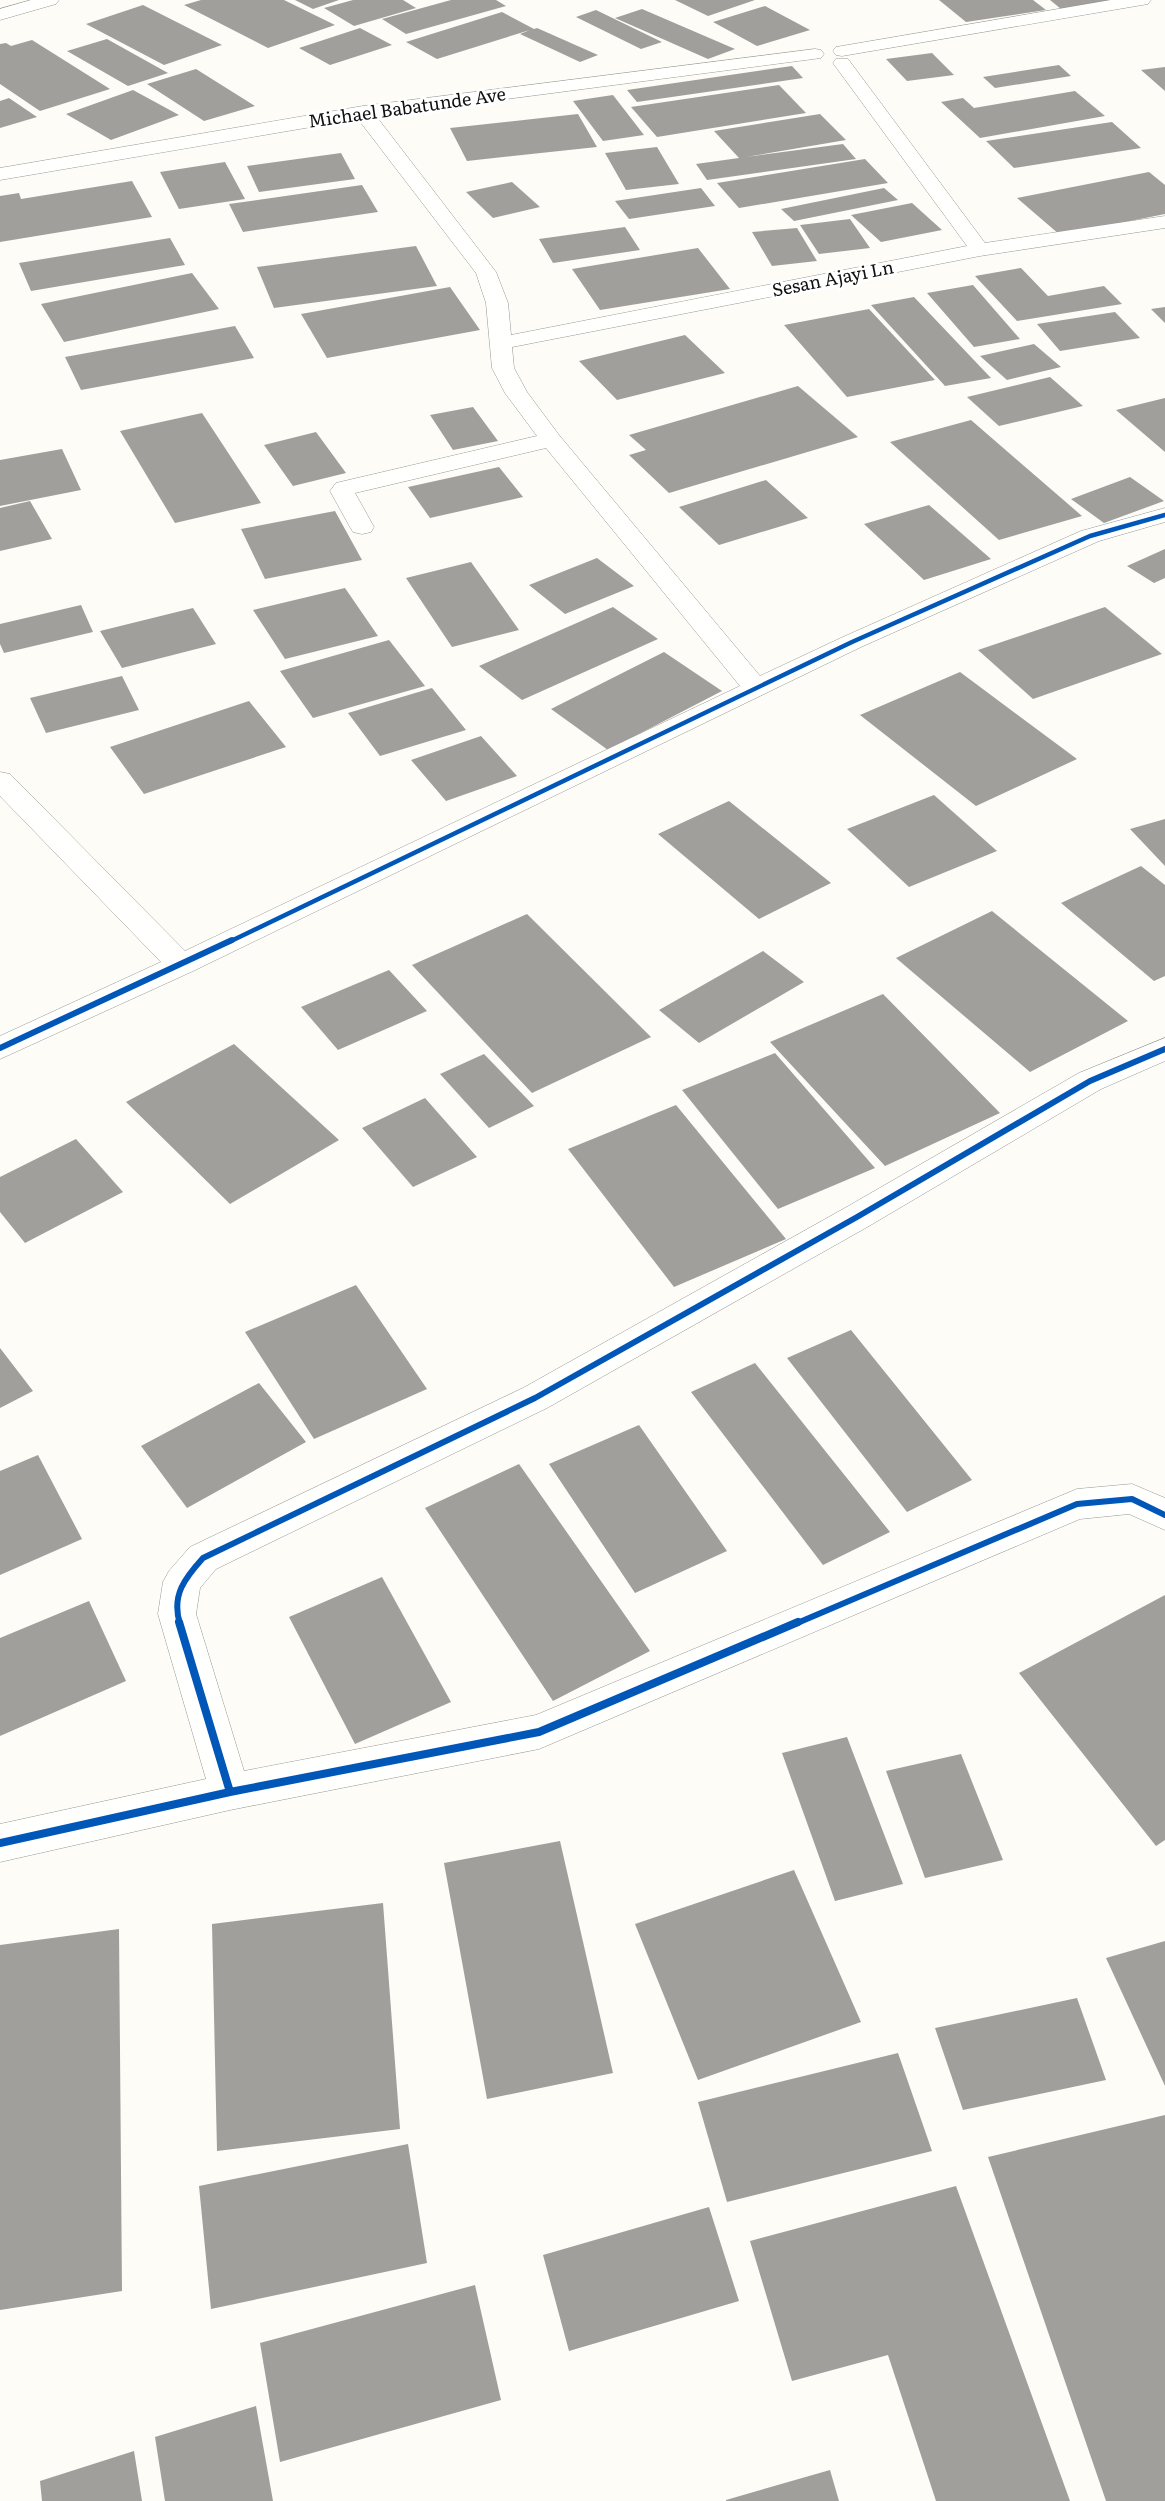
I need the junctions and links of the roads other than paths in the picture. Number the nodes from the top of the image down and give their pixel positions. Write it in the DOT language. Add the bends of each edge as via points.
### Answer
graph roads {
  1 [pos="50,0"];
  2 [pos="1142,0"];
  3 [pos="0,15"];
  4 [pos="815,54"];
  5 [pos="363,112"];
  6 [pos="0,174"];
  7 [pos="1165,222"];
  8 [pos="980,250"];
  9 [pos="501,343"];
  10 [pos="551,440"];
  11 [pos="1165,515"];
  12 [pos="362,527"];
  13 [pos="757,689"];
  14 [pos="0,780"];
  15 [pos="181,965"];
  16 [pos="0,1048"];
  17 [pos="1165,1049"];
  18 [pos="1165,1515"];
  19 [pos="230,1792"];
  20 [pos="0,1843"];
  1 -- 3 [label="street"];
  2 -- 8 [label="street" via="842,57"];
  4 -- 5 [label="street, Michael Babatunde Ave"];
  5 -- 6 [label="street, Michael Babatunde Ave"];
  5 -- 9 [label="street" via="486,272 497,303"];
  7 -- 8 [label="street, Sesan Ajayi Ln"];
  8 -- 9 [label="street, Sesan Ajayi Ln"];
  9 -- 10 [label="street" via="503,368 516,393"];
  10 -- 12 [label="street" via="344,488 342,491"];
  10 -- 13 [label="street"];
  11 -- 13 [label="street" via="1090,536 852,642"];
  13 -- 15 [label="street"];
  14 -- 15 [label="street"];
  15 -- 16 [label="street"];
  17 -- 19 [label="street" via="1090,1081 535,1398 203,1558 182,1582 177,1614"];
  18 -- 19 [label="street" via="1132,1499 1077,1504 539,1732"];
  19 -- 20 [label="street"];
}
